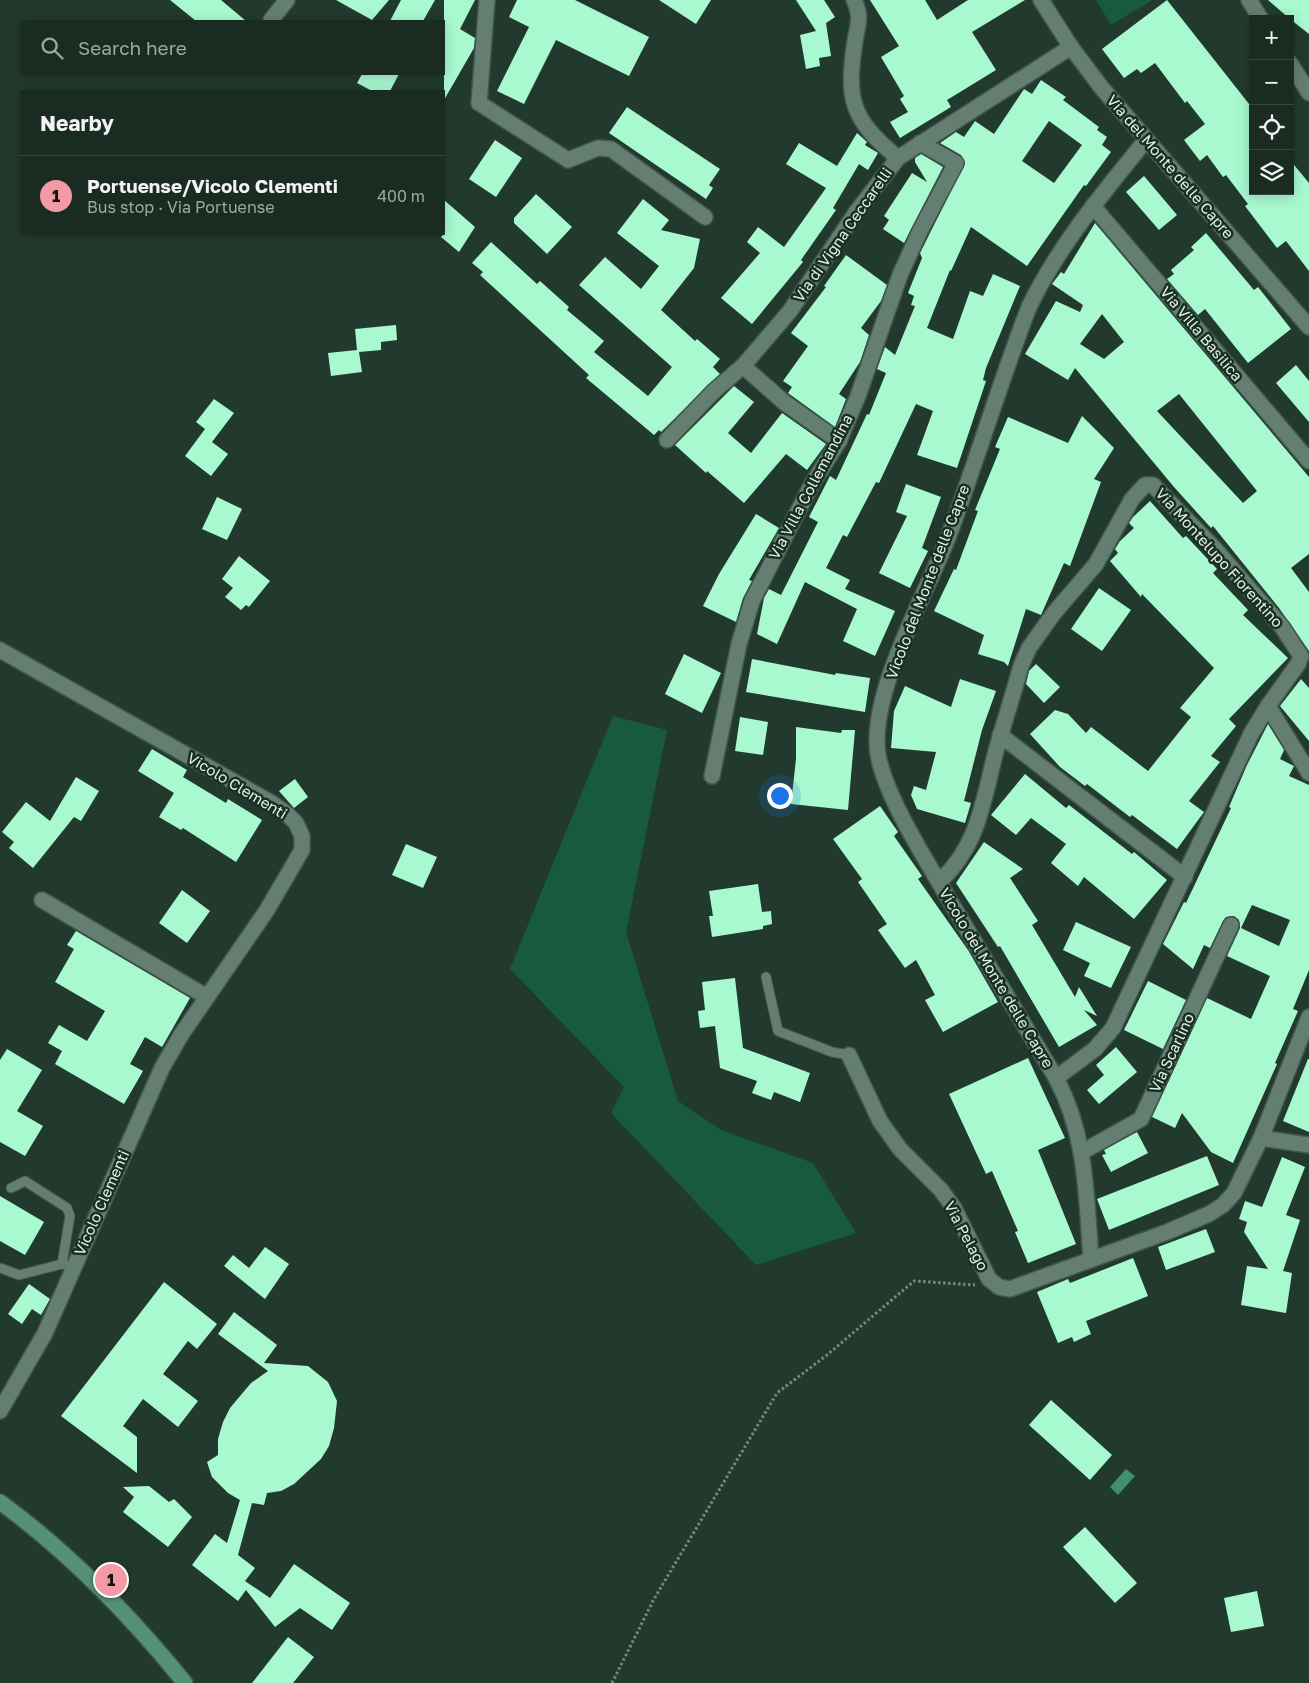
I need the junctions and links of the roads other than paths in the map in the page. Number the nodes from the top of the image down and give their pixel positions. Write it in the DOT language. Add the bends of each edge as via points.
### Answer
graph roads {
  1 [pos="287,0"];
  2 [pos="488,0"];
  3 [pos="854,0"];
  4 [pos="1041,0"];
  5 [pos="1249,0"];
  6 [pos="1258,15"];
  7 [pos="271,20"];
  8 [pos="1071,47"];
  9 [pos="1294,69"];
  10 [pos="1309,92"];
  11 [pos="1146,140"];
  12 [pos="920,142"];
  13 [pos="898,158"];
  14 [pos="1093,206"];
  15 [pos="705,218"];
  16 [pos="1309,327"];
  17 [pos="742,366"];
  18 [pos="668,440"];
  19 [pos="839,441"];
  20 [pos="1309,461"];
  21 [pos="0,650"];
  22 [pos="1268,706"];
  23 [pos="1000,735"];
  24 [pos="1309,773"];
  25 [pos="712,776"];
  26 [pos="1185,877"];
  27 [pos="939,882"];
  28 [pos="42,900"];
  29 [pos="1231,926"];
  30 [pos="766,977"];
  31 [pos="207,997"];
  32 [pos="1309,1017"];
  33 [pos="849,1055"];
  34 [pos="1056,1078"];
  35 [pos="1261,1138"];
  36 [pos="1309,1146"];
  37 [pos="1082,1152"];
  38 [pos="11,1188"];
  39 [pos="1090,1259"];
  40 [pos="68,1266"];
  41 [pos="0,1268"];
  42 [pos="0,1412"];
  43 [pos="0,1502"];
  44 [pos="185,1683"];
  1 -- 7 [label="street"];
  2 -- 15 [label="street" via="479,103 568,160 598,148 611,149"];
  3 -- 13 [label="street" via="860,25 851,66 855,111 877,140"];
  4 -- 8 [label="street, Via del Monte delle Capre"];
  5 -- 6 [label="street"];
  8 -- 11 [label="street, Via del Monte delle Capre"];
  8 -- 12 [label="street, Via di Vigna Ceccarelli"];
  9 -- 10 [label="street"];
  11 -- 14 [label="street, Vicolo del Monte delle Capre"];
  11 -- 16 [label="street, Via del Monte delle Capre"];
  12 -- 13 [label="street, Via di Vigna Ceccarelli"];
  12 -- 19 [label="street, Via Villa Collemandina" via="956,163 900,275"];
  13 -- 17 [label="street, Via di Vigna Ceccarelli" via="857,211 790,311"];
  14 -- 20 [label="street, Via Villa Basilica"];
  14 -- 27 [label="street, Vicolo del Monte delle Capre" via="1056,258 1029,307 948,536 898,654 882,708 878,745 883,773"];
  17 -- 18 [label="street, Via di Vigna Ceccarelli"];
  17 -- 19 [label="street"];
  19 -- 25 [label="street, Via Villa Collemandina" via="812,484 747,616 737,650"];
  21 -- 31 [label="street, Vicolo Clementi" via="270,802 299,827 303,843 299,856 267,910"];
  22 -- 23 [label="street, Via Montelupo Fiorentino" via="1298,664 1300,652 1215,549 1149,484 1132,499 1086,578 1054,613 1029,648"];
  22 -- 24 [label="street"];
  22 -- 26 [label="street, Via Montelupo Fiorentino" via="1251,734"];
  23 -- 26 [label="street"];
  23 -- 27 [label="street, Via Montelupo Fiorentino" via="981,813 970,841 960,860"];
  26 -- 34 [label="street, Via Montelupo Fiorentino" via="1113,1028 1095,1049"];
  27 -- 34 [label="street, Vicolo del Monte delle Capre"];
  28 -- 31 [label="street"];
  29 -- 37 [label="street, Via Scarlino" via="1141,1119"];
  30 -- 33 [label="lane" via="778,1031 832,1052"];
  31 -- 40 [label="street, Vicolo Clementi" via="162,1068"];
  32 -- 35 [label="street"];
  33 -- 39 [label="street, Via Pelago" via="884,1128 941,1190 954,1208 986,1275 999,1287 1016,1288"];
  34 -- 37 [label="street, Vicolo del Monte delle Capre" via="1072,1110"];
  35 -- 36 [label="street"];
  35 -- 39 [label="street" via="1234,1193 1216,1210 1167,1232"];
  37 -- 39 [label="street, Vicolo del Monte delle Capre"];
  38 -- 40 [label="lane" via="25,1181 67,1208 70,1216"];
  40 -- 41 [label="lane" via="19,1274"];
  40 -- 42 [label="street, Vicolo Clementi" via="45,1333"];
  43 -- 44 [label="main road" via="100,1586"];
}
